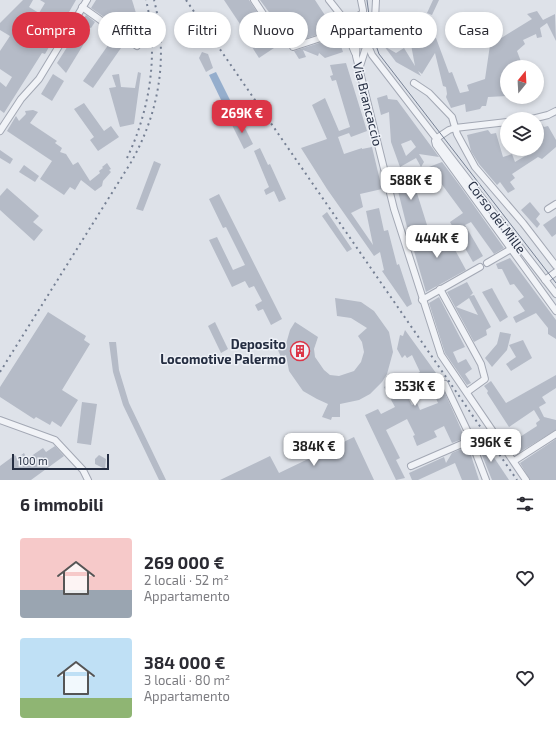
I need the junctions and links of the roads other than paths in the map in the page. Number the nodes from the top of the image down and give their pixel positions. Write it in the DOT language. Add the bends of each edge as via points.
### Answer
graph roads {
  1 [pos="87,0"];
  2 [pos="254,0"];
  3 [pos="329,0"];
  4 [pos="361,0"];
  5 [pos="376,0"];
  6 [pos="82,7"];
  7 [pos="262,12"];
  8 [pos="338,12"];
  9 [pos="363,12"];
  10 [pos="376,12"];
  11 [pos="98,18"];
  12 [pos="353,48"];
  13 [pos="356,48"];
  14 [pos="365,48"];
  15 [pos="367,48"];
  16 [pos="372,55"];
  17 [pos="356,56"];
  18 [pos="360,69"];
  19 [pos="414,83"];
  20 [pos="556,111"];
  21 [pos="544,117"];
  22 [pos="500,123"];
  23 [pos="455,128"];
  24 [pos="0,131"];
  25 [pos="437,138"];
  26 [pos="556,204"];
  27 [pos="548,209"];
  28 [pos="511,249"];
  29 [pos="487,263"];
  30 [pos="556,266"];
  31 [pos="480,267"];
  32 [pos="556,272"];
  33 [pos="545,280"];
  34 [pos="440,290"];
  35 [pos="556,294"];
  36 [pos="422,300"];
  37 [pos="556,311"];
  38 [pos="444,384"];
  39 [pos="467,392"];
  40 [pos="0,420"];
  41 [pos="556,434"];
  42 [pos="471,440"];
  43 [pos="514,461"];
  44 [pos="411,466"];
  45 [pos="88,480"];
  46 [pos="486,480"];
  47 [pos="526,480"];
  1 -- 6 [label="street"];
  2 -- 7 [label="street"];
  3 -- 8 [label="street, Via Brancaccio"];
  4 -- 9 [label="street"];
  5 -- 10 [label="street"];
  6 -- 11 [label="street"];
  6 -- 24 [label="street" via="39,79 21,99"];
  12 -- 17 [label="street"];
  13 -- 17 [label="street, Via Brancaccio"];
  14 -- 18 [label="street"];
  15 -- 16 [label="street, Via Brancaccio"];
  16 -- 25 [label="street, Corso dei Mille"];
  17 -- 18 [label="street, Via Brancaccio"];
  18 -- 36 [label="street, Via Brancaccio" via="394,209"];
  19 -- 23 [label="street" via="429,93 452,117"];
  20 -- 21 [label="street"];
  22 -- 23 [label="street"];
  23 -- 25 [label="street"];
  23 -- 30 [label="street" via="475,167"];
  25 -- 28 [label="street" via="436,145"];
  25 -- 33 [label="street, Corso dei Mille"];
  26 -- 27 [label="street"];
  28 -- 29 [label="street"];
  28 -- 37 [label="street"];
  31 -- 34 [label="street"];
  32 -- 33 [label="street"];
  33 -- 35 [label="street, Corso dei Mille"];
  34 -- 36 [label="street"];
  34 -- 39 [label="street" via="481,364 486,379"];
  36 -- 39 [label="street, Via Brancaccio" via="441,355"];
  38 -- 42 [label="street"];
  39 -- 43 [label="street, Via Brancaccio"];
  40 -- 45 [label="street" via="55,440 83,470"];
  41 -- 43 [label="street"];
  42 -- 44 [label="street"];
  42 -- 46 [label="street"];
  43 -- 47 [label="street, Via Brancaccio"];
}
